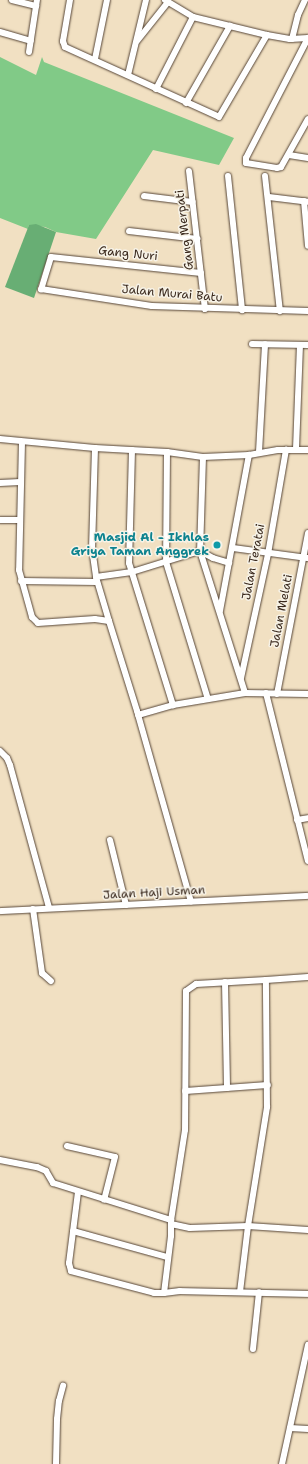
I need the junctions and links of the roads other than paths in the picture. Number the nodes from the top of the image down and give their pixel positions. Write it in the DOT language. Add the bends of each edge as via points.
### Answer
graph roads {
  1 [pos="12,0"];
  2 [pos="70,0"];
  3 [pos="108,0"];
  4 [pos="146,0"];
  5 [pos="305,0"];
  6 [pos="166,1"];
  7 [pos="37,3"];
  8 [pos="193,17"];
  9 [pos="230,26"];
  10 [pos="0,32"];
  11 [pos="267,35"];
  12 [pos="308,38"];
  13 [pos="292,39"];
  14 [pos="31,41"];
  15 [pos="136,42"];
  16 [pos="29,52"];
  17 [pos="95,59"];
  18 [pos="128,75"];
  19 [pos="156,88"];
  20 [pos="186,103"];
  21 [pos="307,121"];
  22 [pos="289,155"];
  23 [pos="308,158"];
  24 [pos="189,171"];
  25 [pos="228,176"];
  26 [pos="265,176"];
  27 [pos="144,196"];
  28 [pos="269,197"];
  29 [pos="193,202"];
  30 [pos="306,202"];
  31 [pos="129,231"];
  32 [pos="198,239"];
  33 [pos="308,246"];
  34 [pos="51,257"];
  35 [pos="202,273"];
  36 [pos="205,309"];
  37 [pos="242,310"];
  38 [pos="280,311"];
  39 [pos="308,311"];
  40 [pos="252,344"];
  41 [pos="265,344"];
  42 [pos="300,345"];
  43 [pos="308,345"];
  44 [pos="0,440"];
  45 [pos="22,442"];
  46 [pos="96,448"];
  47 [pos="296,449"];
  48 [pos="132,450"];
  49 [pos="286,450"];
  50 [pos="308,450"];
  51 [pos="167,452"];
  52 [pos="259,452"];
  53 [pos="249,456"];
  54 [pos="203,457"];
  55 [pos="0,482"];
  56 [pos="20,482"];
  57 [pos="0,520"];
  58 [pos="20,520"];
  59 [pos="308,533"];
  60 [pos="233,548"];
  61 [pos="200,551"];
  62 [pos="268,554"];
  63 [pos="306,557"];
  64 [pos="166,562"];
  65 [pos="229,563"];
  66 [pos="132,572"];
  67 [pos="97,580"];
  68 [pos="21,581"];
  69 [pos="220,612"];
  70 [pos="109,621"];
  71 [pos="241,678"];
  72 [pos="245,693"];
  73 [pos="266,693"];
  74 [pos="277,694"];
  75 [pos="308,694"];
  76 [pos="208,699"];
  77 [pos="173,705"];
  78 [pos="138,714"];
  79 [pos="0,751"];
  80 [pos="308,818"];
  81 [pos="298,820"];
  82 [pos="110,840"];
  83 [pos="308,861"];
  84 [pos="308,896"];
  85 [pos="191,902"];
  86 [pos="126,905"];
  87 [pos="49,908"];
  88 [pos="33,909"];
  89 [pos="0,911"];
  90 [pos="308,976"];
  91 [pos="266,980"];
  92 [pos="50,981"];
  93 [pos="225,982"];
  94 [pos="268,1085"];
  95 [pos="227,1088"];
  96 [pos="185,1091"];
  97 [pos="67,1146"];
  98 [pos="0,1160"];
  99 [pos="78,1192"];
  100 [pos="104,1200"];
  101 [pos="171,1222"];
  102 [pos="248,1226"];
  103 [pos="308,1230"];
  104 [pos="73,1231"];
  105 [pos="167,1257"];
  106 [pos="240,1292"];
  107 [pos="258,1292"];
  108 [pos="164,1293"];
  109 [pos="308,1294"];
  110 [pos="308,1345"];
  111 [pos="253,1349"];
  112 [pos="307,1353"];
  113 [pos="63,1386"];
  114 [pos="290,1428"];
  115 [pos="308,1428"];
  116 [pos="56,1464"];
  117 [pos="282,1464"];
  1 -- 7 [label="street"];
  2 -- 17 [label="street" via="63,44 66,48"];
  3 -- 17 [label="street"];
  4 -- 15 [label="street"];
  5 -- 13 [label="street" via="298,14"];
  6 -- 8 [label="street"];
  6 -- 15 [label="street"];
  7 -- 14 [label="street"];
  8 -- 9 [label="street"];
  8 -- 19 [label="street"];
  9 -- 11 [label="street"];
  9 -- 20 [label="street"];
  10 -- 14 [label="street"];
  11 -- 13 [label="street"];
  11 -- 20 [label="street" via="220,116"];
  12 -- 13 [label="street"];
  12 -- 22 [label="street" via="245,161 248,164 277,168 281,167"];
  14 -- 16 [label="street"];
  15 -- 18 [label="street"];
  17 -- 18 [label="street"];
  18 -- 19 [label="street"];
  19 -- 20 [label="street"];
  21 -- 22 [label="street"];
  22 -- 23 [label="street"];
  24 -- 29 [label="street, Gang Merpati"];
  25 -- 37 [label="street"];
  26 -- 28 [label="street"];
  27 -- 29 [label="street"];
  28 -- 30 [label="street"];
  28 -- 38 [label="street"];
  29 -- 32 [label="street, Gang Merpati"];
  30 -- 33 [label="street"];
  31 -- 32 [label="street"];
  32 -- 35 [label="street, Gang Merpati"];
  34 -- 35 [label="street, Gang Nuri"];
  34 -- 36 [label="street, Jalan Murai Batu" via="41,289 152,306"];
  35 -- 36 [label="street, Gang Merpati"];
  36 -- 37 [label="street, Jalan Murai Batu"];
  37 -- 38 [label="street, Jalan Murai Batu"];
  38 -- 39 [label="street, Jalan Murai Batu"];
  40 -- 41 [label="street"];
  41 -- 42 [label="street"];
  41 -- 52 [label="street"];
  42 -- 43 [label="street"];
  42 -- 47 [label="street"];
  44 -- 45 [label="street"];
  45 -- 46 [label="street"];
  45 -- 56 [label="street"];
  46 -- 48 [label="street"];
  46 -- 67 [label="street" via="92,548"];
  47 -- 49 [label="street"];
  47 -- 50 [label="street"];
  48 -- 51 [label="street"];
  48 -- 66 [label="street" via="128,551"];
  49 -- 52 [label="street"];
  49 -- 62 [label="street, Jalan Teratai"];
  51 -- 54 [label="street"];
  51 -- 64 [label="street"];
  52 -- 53 [label="street"];
  53 -- 54 [label="street"];
  53 -- 60 [label="street"];
  54 -- 61 [label="street"];
  55 -- 56 [label="street"];
  56 -- 58 [label="street"];
  57 -- 58 [label="street"];
  58 -- 68 [label="street"];
  59 -- 63 [label="street, Jalan Melati"];
  60 -- 62 [label="street"];
  60 -- 65 [label="street"];
  61 -- 64 [label="street"];
  61 -- 65 [label="street"];
  61 -- 69 [label="street"];
  62 -- 63 [label="street"];
  62 -- 71 [label="street, Jalan Teratai"];
  63 -- 74 [label="street, Jalan Melati"];
  64 -- 66 [label="street"];
  64 -- 76 [label="street"];
  65 -- 69 [label="street"];
  66 -- 67 [label="street"];
  66 -- 77 [label="street"];
  67 -- 68 [label="street"];
  67 -- 70 [label="street"];
  68 -- 70 [label="street" via="35,622 95,619"];
  69 -- 71 [label="street"];
  70 -- 78 [label="street"];
  71 -- 72 [label="street"];
  72 -- 73 [label="street"];
  72 -- 76 [label="street"];
  73 -- 74 [label="street"];
  73 -- 81 [label="street"];
  74 -- 75 [label="street"];
  76 -- 77 [label="street"];
  77 -- 78 [label="street"];
  78 -- 85 [label="street"];
  79 -- 87 [label="street" via="7,758 18,791"];
  80 -- 81 [label="street"];
  81 -- 83 [label="street"];
  82 -- 86 [label="street"];
  84 -- 85 [label="street, Jalan Haji Usman"];
  85 -- 86 [label="street, Jalan Haji Usman"];
  86 -- 87 [label="street, Jalan Haji Usman"];
  87 -- 88 [label="street, Jalan Haji Usman"];
  88 -- 89 [label="street, Jalan Haji Usman"];
  88 -- 92 [label="street" via="42,972"];
  90 -- 91 [label="street"];
  91 -- 93 [label="street"];
  91 -- 94 [label="street"];
  93 -- 95 [label="street"];
  93 -- 96 [label="street" via="196,984 186,991"];
  94 -- 95 [label="street"];
  94 -- 102 [label="street" via="264,1132"];
  95 -- 96 [label="street"];
  96 -- 101 [label="street" via="185,1130"];
  97 -- 100 [label="street" via="115,1157"];
  98 -- 99 [label="street" via="42,1169 53,1183"];
  99 -- 100 [label="street"];
  99 -- 104 [label="street"];
  100 -- 101 [label="street"];
  101 -- 102 [label="street" via="190,1228"];
  101 -- 105 [label="street"];
  102 -- 103 [label="street"];
  102 -- 106 [label="street"];
  104 -- 105 [label="street"];
  104 -- 108 [label="street" via="69,1263 71,1271 154,1293"];
  105 -- 108 [label="street"];
  106 -- 107 [label="street"];
  106 -- 108 [label="street" via="175,1290"];
  107 -- 109 [label="street"];
  107 -- 111 [label="street"];
  110 -- 112 [label="street"];
  112 -- 114 [label="street"];
  113 -- 116 [label="street" via="57,1420"];
  114 -- 115 [label="street"];
  114 -- 117 [label="street"];
}
